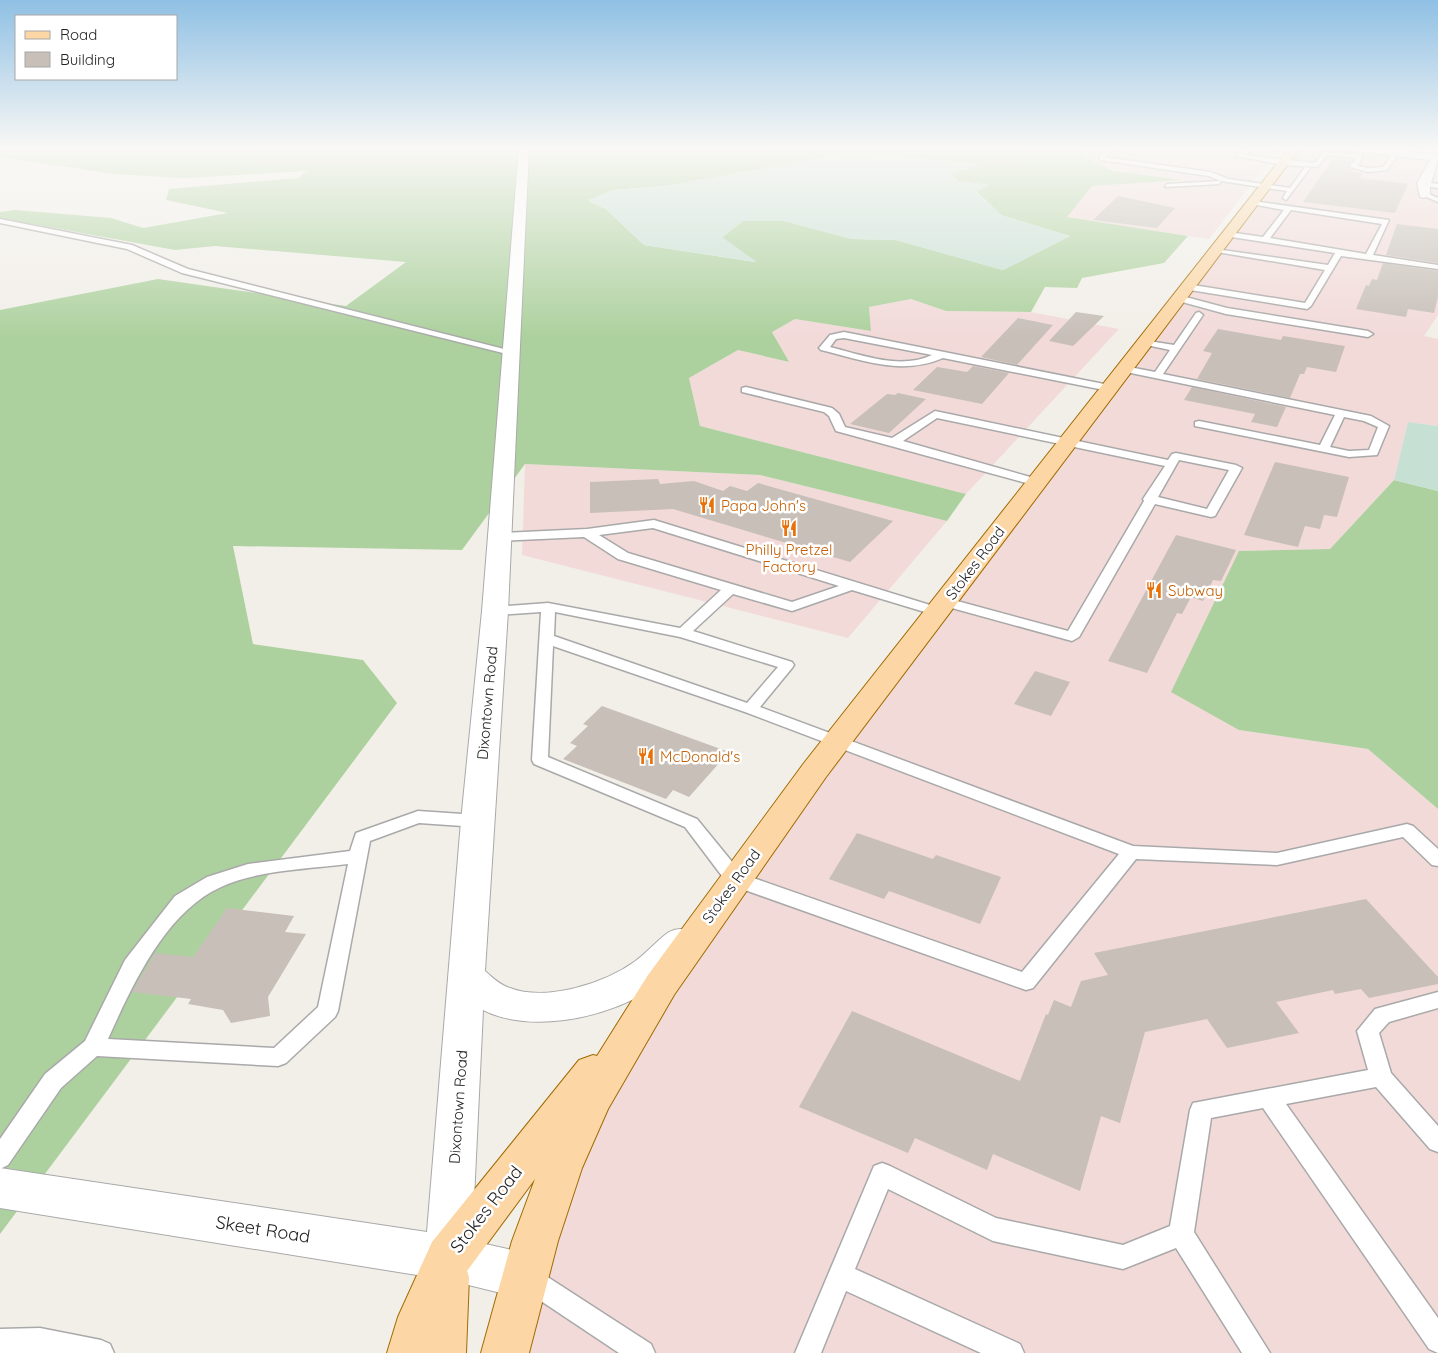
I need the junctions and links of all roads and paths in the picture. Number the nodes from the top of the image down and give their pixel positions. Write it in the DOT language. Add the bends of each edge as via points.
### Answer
graph roads {
  1 [pos="520,210"];
  2 [pos="1247,210"];
  3 [pos="1287,210"];
  4 [pos="1304,210"];
  5 [pos="0,221"];
  6 [pos="1265,240"];
  7 [pos="1222,243"];
  8 [pos="1339,253"];
  9 [pos="1368,258"];
  10 [pos="1438,267"];
  11 [pos="1331,268"];
  12 [pos="1180,303"];
  13 [pos="1226,311"];
  14 [pos="1199,315"];
  15 [pos="1368,334"];
  16 [pos="1145,342"];
  17 [pos="1176,348"];
  18 [pos="511,352"];
  19 [pos="941,355"];
  20 [pos="1124,369"];
  21 [pos="1157,376"];
  22 [pos="1109,388"];
  23 [pos="746,390"];
  24 [pos="1341,412"];
  25 [pos="1200,424"];
  26 [pos="894,442"];
  27 [pos="1067,442"];
  28 [pos="1323,449"];
  29 [pos="1171,464"];
  30 [pos="1037,482"];
  31 [pos="1149,499"];
  32 [pos="587,533"];
  33 [pos="500,537"];
  34 [pos="852,586"];
  35 [pos="730,589"];
  36 [pos="548,606"];
  37 [pos="942,607"];
  38 [pos="495,611"];
  39 [pos="683,633"];
  40 [pos="548,638"];
  41 [pos="750,709"];
  42 [pos="837,742"];
  43 [pos="477,821"];
  44 [pos="1131,852"];
  45 [pos="358,856"];
  46 [pos="1438,860"];
  47 [pos="735,879"];
  48 [pos="705,921"];
  49 [pos="467,977"];
  50 [pos="661,985"];
  51 [pos="1438,1000"];
  52 [pos="93,1047"];
  53 [pos="1381,1077"];
  54 [pos="1269,1098"];
  55 [pos="1438,1142"];
  56 [pos="0,1158"];
  57 [pos="0,1188"];
  58 [pos="1181,1234"];
  59 [pos="448,1258"];
  60 [pos="840,1275"];
  61 [pos="525,1276"];
  62 [pos="1438,1340"];
  63 [pos="0,1342"];
  64 [pos="101,1353"];
  65 [pos="411,1353"];
  66 [pos="442,1353"];
  67 [pos="505,1353"];
  68 [pos="642,1353"];
  69 [pos="808,1353"];
  70 [pos="1011,1353"];
  71 [pos="1257,1353"];
  1 -- 18 [label="street, Dixontown Road"];
  2 -- 7 [label="main road, Stokes Road"];
  3 -- 6 [label="lane"];
  4 -- 9 [label="lane" via="1386,222"];
  5 -- 18 [label="lane" via="130,247 185,271"];
  6 -- 7 [label="lane"];
  6 -- 8 [label="lane"];
  7 -- 11 [label="lane"];
  7 -- 12 [label="main road, Stokes Road"];
  8 -- 9 [label="lane"];
  8 -- 11 [label="lane"];
  9 -- 10 [label="lane"];
  11 -- 12 [label="lane" via="1307,306"];
  12 -- 13 [label="lane"];
  12 -- 14 [label="lane"];
  12 -- 16 [label="main road, Stokes Road"];
  13 -- 14 [label="lane"];
  13 -- 15 [label="lane"];
  14 -- 17 [label="lane"];
  16 -- 17 [label="lane"];
  16 -- 20 [label="main road, Stokes Road"];
  17 -- 21 [label="lane"];
  18 -- 33 [label="street, Dixontown Road"];
  19 -- 19 [label="lane" via="844,335 833,337 824,348 905,366"];
  19 -- 22 [label="lane"];
  20 -- 21 [label="lane"];
  20 -- 22 [label="main road, Stokes Road"];
  21 -- 24 [label="lane"];
  22 -- 27 [label="main road, Stokes Road"];
  23 -- 26 [label="lane" via="828,410 834,414 840,430"];
  24 -- 28 [label="lane"];
  24 -- 28 [label="lane" via="1384,426 1373,454"];
  25 -- 28 [label="lane"];
  26 -- 27 [label="lane" via="935,414"];
  26 -- 30 [label="lane"];
  27 -- 29 [label="lane"];
  27 -- 30 [label="main road, Stokes Road"];
  29 -- 31 [label="lane"];
  29 -- 31 [label="lane" via="1176,456 1236,468 1211,513"];
  30 -- 37 [label="main road, Stokes Road"];
  31 -- 37 [label="lane" via="1072,637"];
  32 -- 33 [label="lane"];
  32 -- 34 [label="lane" via="654,524"];
  32 -- 35 [label="lane" via="623,556"];
  33 -- 38 [label="street, Dixontown Road"];
  34 -- 35 [label="lane" via="792,607"];
  34 -- 37 [label="lane"];
  35 -- 39 [label="lane"];
  36 -- 38 [label="lane"];
  36 -- 39 [label="lane"];
  36 -- 40 [label="lane"];
  37 -- 42 [label="main road, Stokes Road"];
  38 -- 43 [label="street, Dixontown Road"];
  39 -- 41 [label="lane" via="787,665"];
  40 -- 41 [label="lane"];
  40 -- 47 [label="lane" via="540,760 691,823"];
  41 -- 42 [label="lane"];
  42 -- 44 [label="lane"];
  42 -- 47 [label="main road, Stokes Road"];
  43 -- 45 [label="lane" via="418,817 362,837"];
  43 -- 49 [label="street, Dixontown Road"];
  44 -- 46 [label="lane" via="1277,859 1406,830"];
  44 -- 47 [label="lane" via="1026,982"];
  45 -- 52 [label="lane" via="248,871 214,882 182,901 132,966"];
  45 -- 52 [label="lane" via="328,1011 278,1057"];
  47 -- 48 [label="main road, Stokes Road"];
  48 -- 49 [label="street" via="635,980 573,1005 549,1008 494,1001 478,991"];
  48 -- 50 [label="main road, Stokes Road"];
  49 -- 59 [label="street, Dixontown Road"];
  50 -- 59 [label="main road, Stokes Road"];
  50 -- 61 [label="main road, Stokes Road" via="592,1100 561,1168"];
  51 -- 53 [label="lane" via="1382,1015 1368,1032"];
  52 -- 56 [label="lane" via="53,1082"];
  53 -- 54 [label="lane"];
  53 -- 55 [label="lane"];
  54 -- 58 [label="lane" via="1201,1110"];
  54 -- 62 [label="lane"];
  57 -- 59 [label="street, Skeet Road"];
  58 -- 60 [label="lane" via="1123,1257 993,1229 882,1174"];
  58 -- 71 [label="lane"];
  59 -- 61 [label="street, Skeet Road"];
  59 -- 65 [label="main road, Stokes Road" via="422,1317"];
  59 -- 66 [label="main road"];
  60 -- 69 [label="lane"];
  60 -- 70 [label="lane"];
  61 -- 67 [label="main road, Stokes Road"];
  61 -- 68 [label="lane"];
  63 -- 64 [label="lane" via="40,1341"];
}
